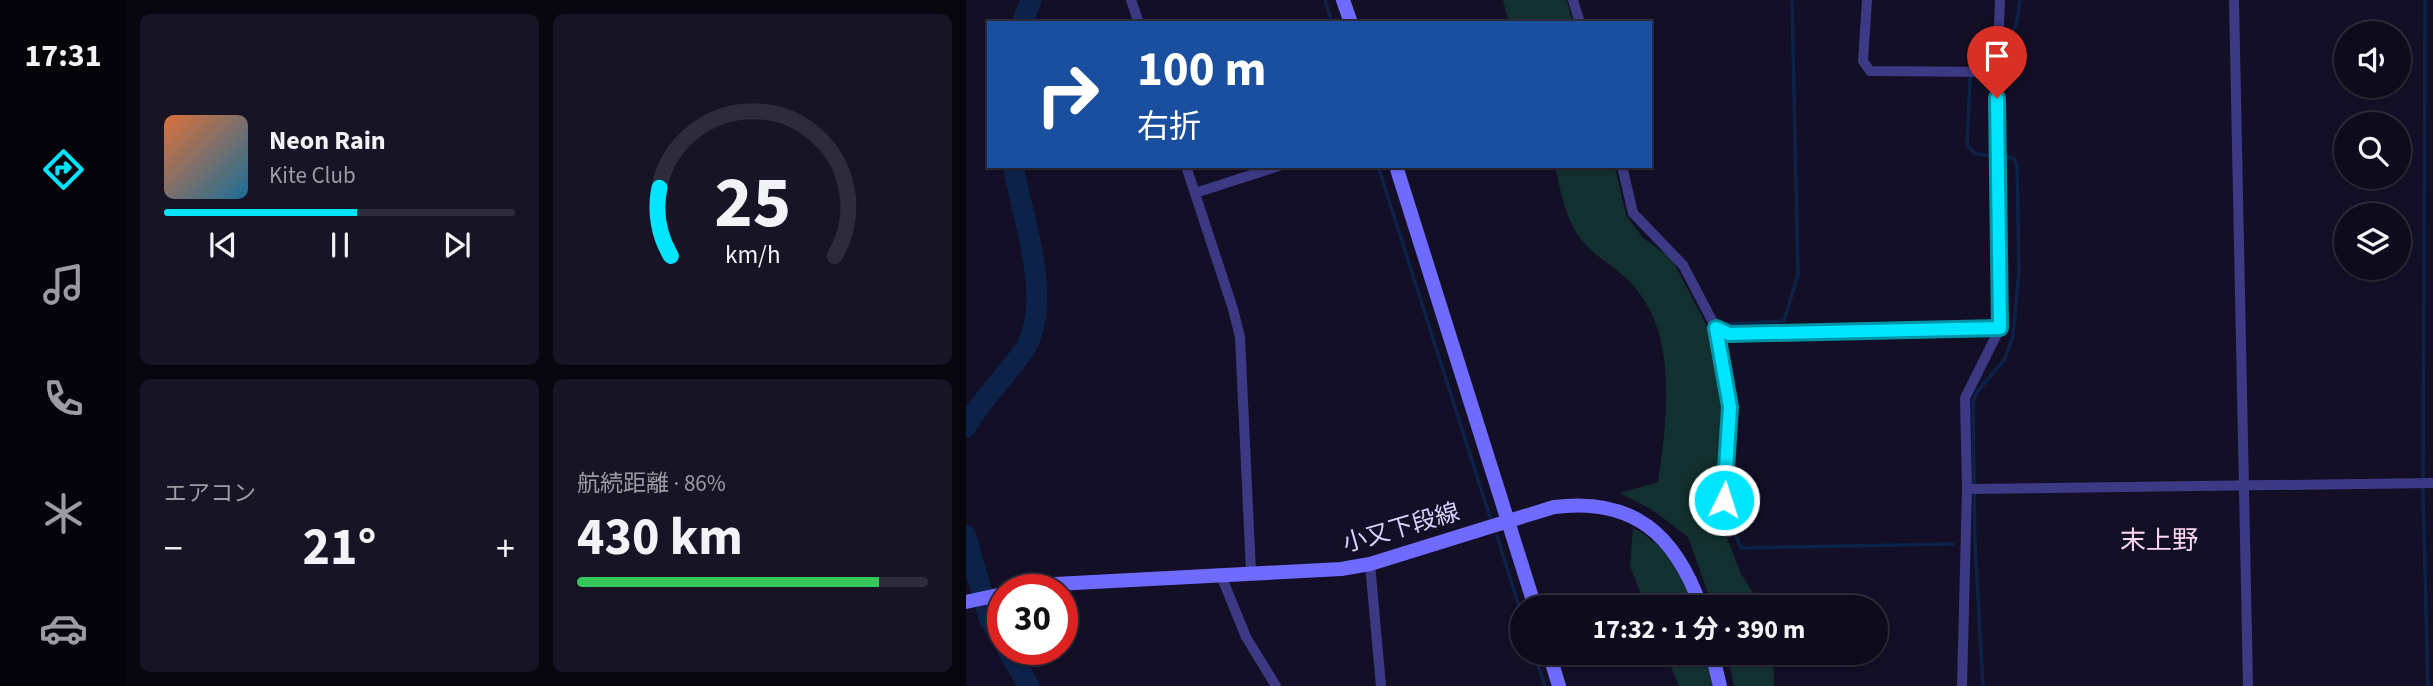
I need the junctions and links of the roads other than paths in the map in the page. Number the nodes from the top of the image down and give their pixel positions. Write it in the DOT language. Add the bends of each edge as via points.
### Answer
graph roads {
  1 [pos="1131,0"];
  2 [pos="1343,0"];
  3 [pos="1573,0"];
  4 [pos="1867,0"];
  5 [pos="2000,0"];
  6 [pos="2234,0"];
  7 [pos="1138,21"];
  8 [pos="1350,21"];
  9 [pos="1579,21"];
  10 [pos="1997,72"];
  11 [pos="1187,168"];
  12 [pos="1273,168"];
  13 [pos="1397,168"];
  14 [pos="1622,168"];
  15 [pos="1195,193"];
  16 [pos="1716,328"];
  17 [pos="2000,328"];
  18 [pos="2433,482"];
  19 [pos="2246,485"];
  20 [pos="1966,489"];
  21 [pos="1724,500"];
  22 [pos="1509,520"];
  23 [pos="1370,564"];
  24 [pos="1251,572"];
  25 [pos="1220,573"];
  26 [pos="1078,582"];
  27 [pos="1531,595"];
  28 [pos="1696,595"];
  29 [pos="987,598"];
  30 [pos="966,603"];
  31 [pos="1553,665"];
  32 [pos="1715,665"];
  33 [pos="1276,686"];
  34 [pos="1381,686"];
  35 [pos="1559,686"];
  36 [pos="1720,686"];
  37 [pos="1962,686"];
  38 [pos="2248,686"];
  1 -- 7 [label="street"];
  2 -- 8 [label="main road"];
  3 -- 9 [label="street"];
  4 -- 10 [label="street" via="1863,61 1870,71"];
  5 -- 10 [label="street"];
  6 -- 19 [label="street"];
  10 -- 17 [label="street"];
  11 -- 15 [label="street"];
  12 -- 15 [label="street"];
  13 -- 22 [label="main road"];
  14 -- 16 [label="street" via="1633,213 1683,265"];
  15 -- 24 [label="street" via="1240,337"];
  16 -- 17 [label="street" via="1729,334"];
  16 -- 21 [label="street" via="1730,407"];
  17 -- 20 [label="street" via="1965,398"];
  18 -- 19 [label="street"];
  19 -- 20 [label="street"];
  19 -- 38 [label="street"];
  20 -- 37 [label="street"];
  22 -- 23 [label="main road, 小又下段線"];
  22 -- 27 [label="main road"];
  22 -- 28 [label="main road, 小又下段線" via="1586,503 1615,508 1657,532 1688,573"];
  23 -- 24 [label="main road, 小又下段線"];
  23 -- 34 [label="street"];
  24 -- 25 [label="main road, 小又下段線"];
  25 -- 26 [label="main road, 小又下段線"];
  25 -- 33 [label="street" via="1246,637"];
  29 -- 30 [label="main road"];
  31 -- 35 [label="main road"];
  32 -- 36 [label="main road"];
}
